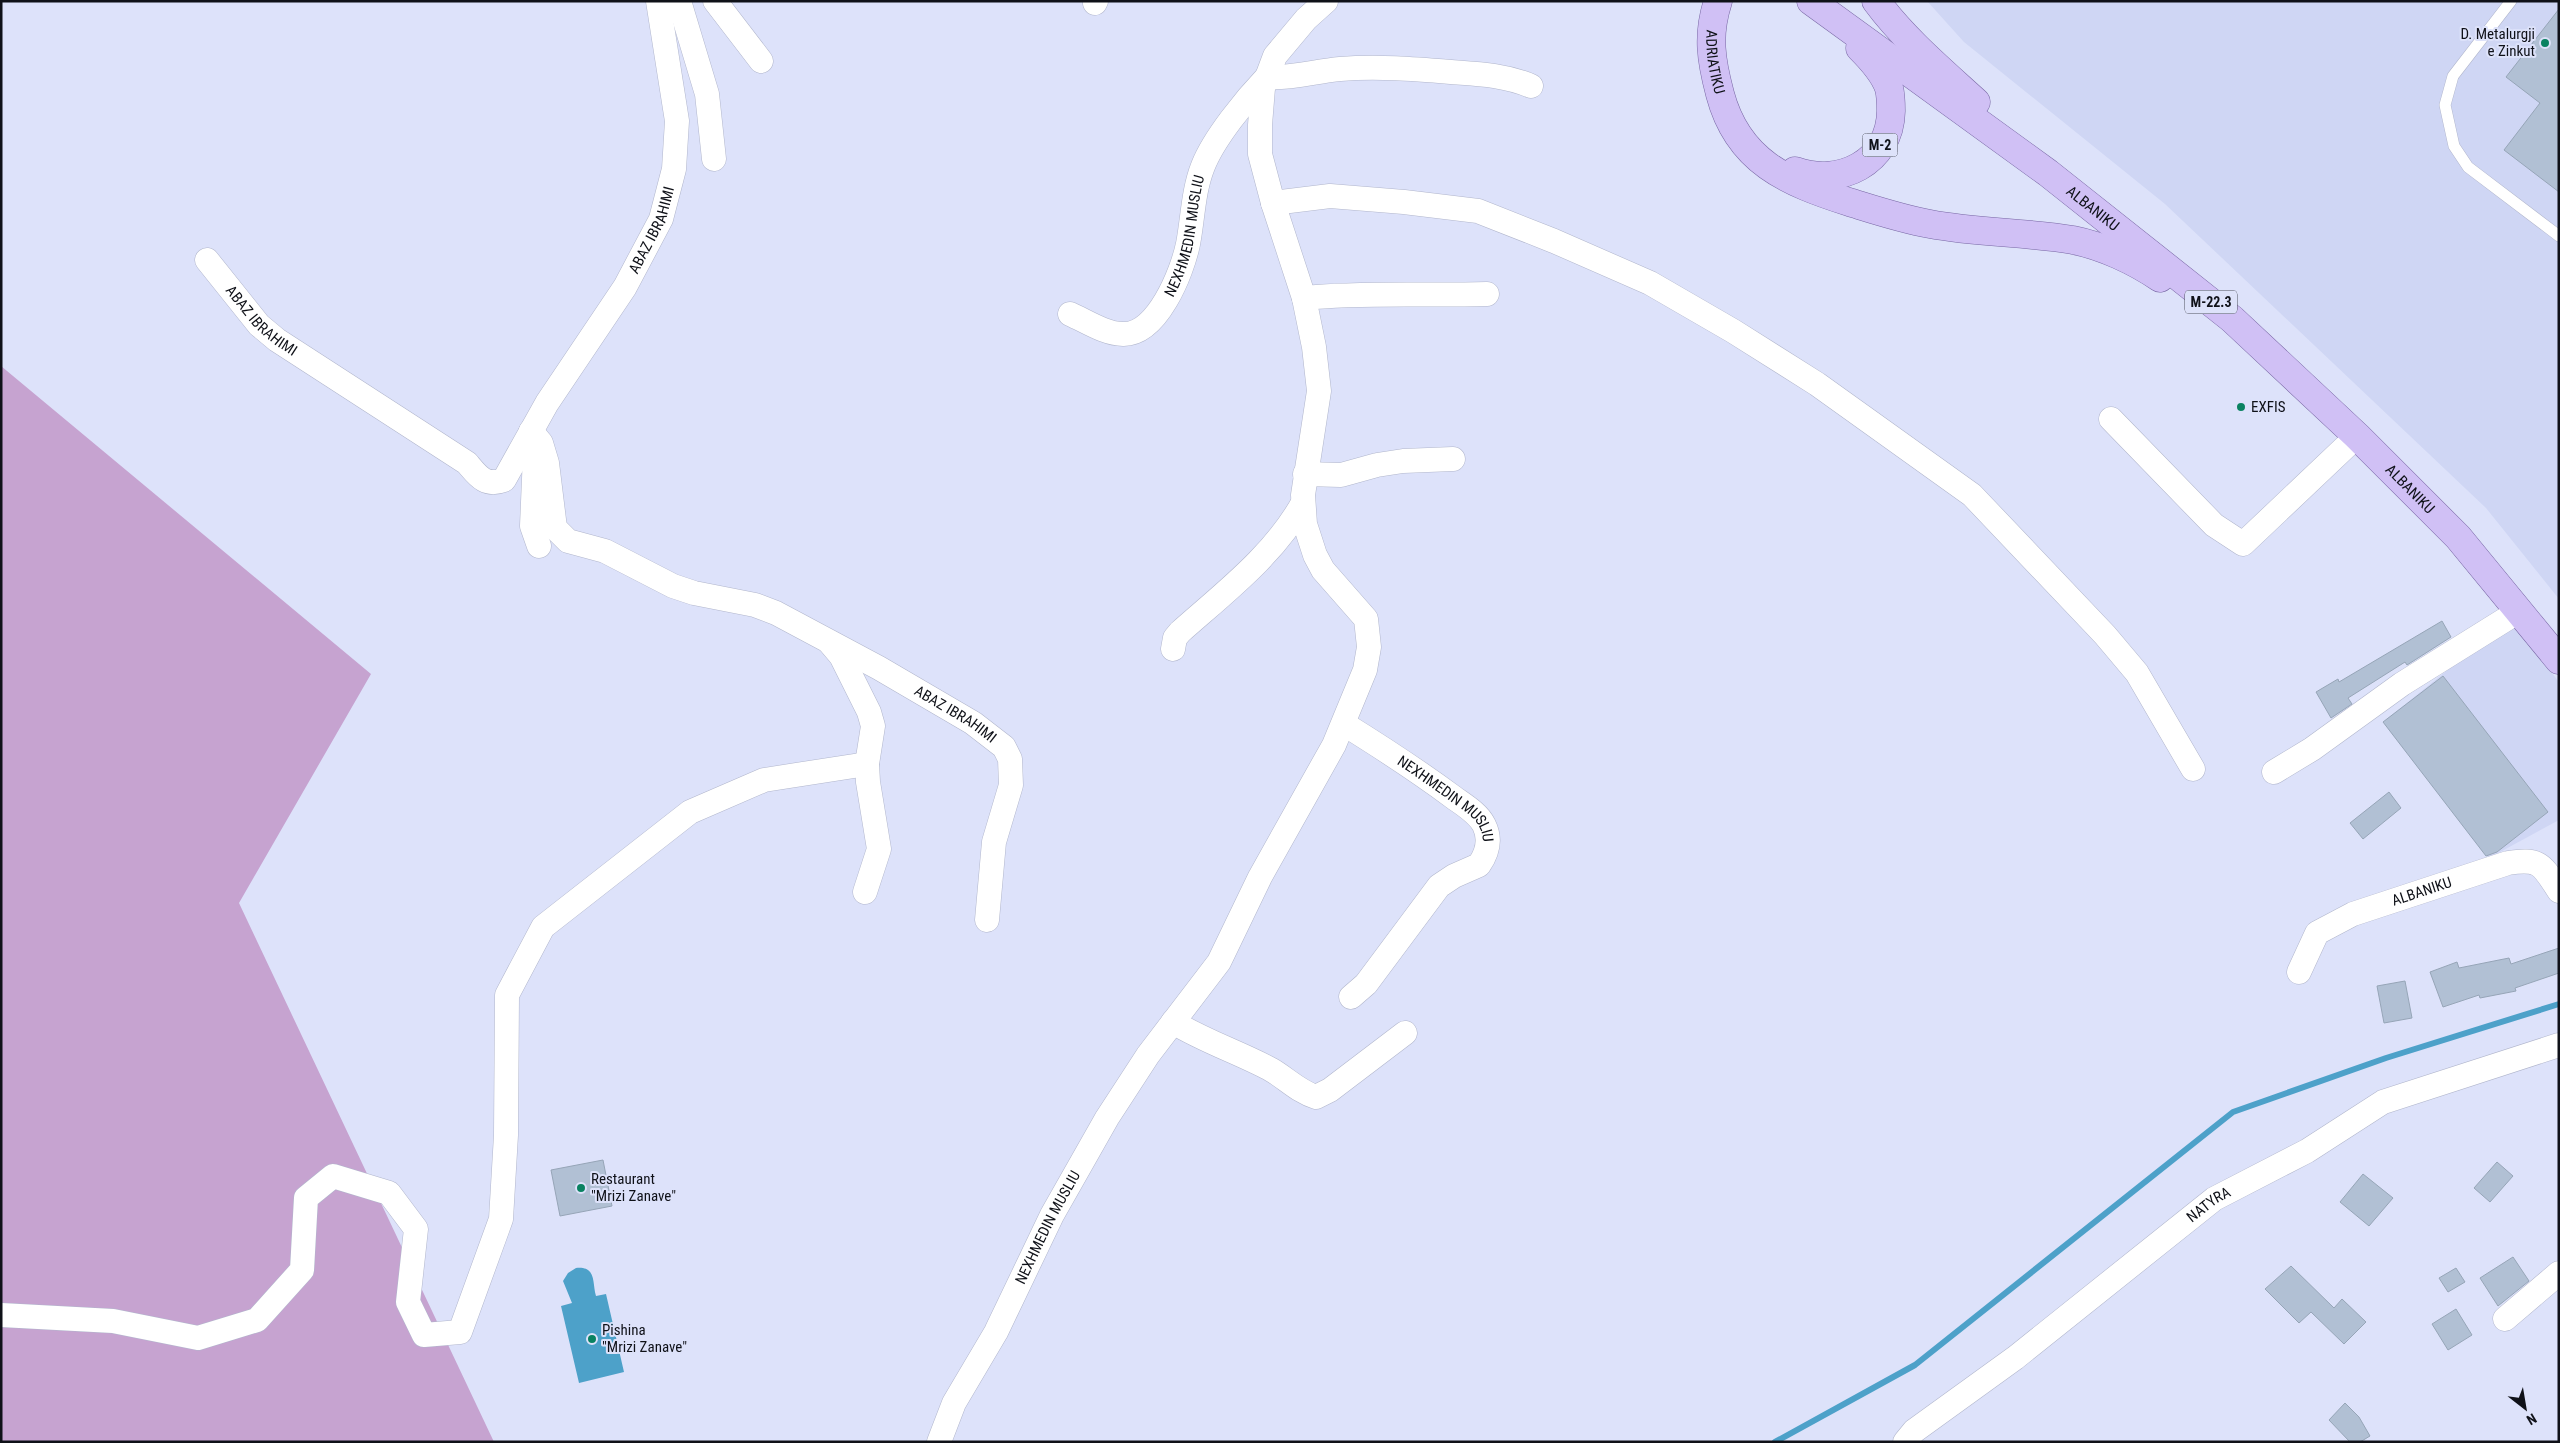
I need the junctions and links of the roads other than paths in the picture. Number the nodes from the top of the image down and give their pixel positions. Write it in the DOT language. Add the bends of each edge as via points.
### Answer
graph roads {
  1 [pos="658,1"];
  2 [pos="679,1"];
  3 [pos="715,1"];
  4 [pos="1326,1"];
  5 [pos="1718,1"];
  6 [pos="1810,1"];
  7 [pos="1876,1"];
  8 [pos="2511,1"];
  9 [pos="761,61"];
  10 [pos="1267,77"];
  11 [pos="1531,86"];
  12 [pos="1730,122"];
  13 [pos="714,158"];
  14 [pos="1273,204"];
  15 [pos="2109,221"];
  16 [pos="2559,236"];
  17 [pos="207,260"];
  18 [pos="1487,294"];
  19 [pos="1304,298"];
  20 [pos="2224,312"];
  21 [pos="1070,314"];
  22 [pos="2111,419"];
  23 [pos="531,432"];
  24 [pos="2357,436"];
  25 [pos="1453,459"];
  26 [pos="1305,474"];
  27 [pos="1303,503"];
  28 [pos="539,546"];
  29 [pos="2519,611"];
  30 [pos="827,640"];
  31 [pos="1173,649"];
  32 [pos="2559,660"];
  33 [pos="1344,724"];
  34 [pos="867,764"];
  35 [pos="2193,769"];
  36 [pos="2274,772"];
  37 [pos="2559,891"];
  38 [pos="865,892"];
  39 [pos="987,920"];
  40 [pos="2299,972"];
  41 [pos="1351,997"];
  42 [pos="1173,1022"];
  43 [pos="1405,1033"];
  44 [pos="2559,1045"];
  45 [pos="2559,1273"];
  46 [pos="1,1316"];
  47 [pos="2506,1319"];
  48 [pos="939,1442"];
  49 [pos="1905,1442"];
  1 -- 23 [label="street, ABAZ IBRAHIMI" via="678,121 668,196 661,219 625,286"];
  2 -- 13 [label="street" via="707,94"];
  3 -- 9 [label="street"];
  4 -- 10 [label="street, NEXHMEDIN MUSLIU" via="1275,56"];
  5 -- 12 [label="main road, ADRIATIKU" via="1710,48 1722,102"];
  6 -- 12 [label="main road, M-2" via="1873,61 1889,88 1890,122 1874,155 1860,167 1827,177 1810,176 1769,157 1745,132"];
  6 -- 15 [label="main road, ALBANIKU / M-22.3" via="2048,173"];
  7 -- 15 [label="main road" via="1937,67"];
  8 -- 16 [label="lane" via="2453,76 2446,106 2449,122 2454,146 2468,167"];
  10 -- 11 [label="street" via="1346,68 1401,68 1495,75"];
  10 -- 14 [label="street, NEXHMEDIN MUSLIU" via="1263,88 1260,154"];
  10 -- 21 [label="street, NEXHMEDIN MUSLIU" via="1249,96 1203,164 1180,272 1151,322 1142,330 1122,334 1107,331"];
  12 -- 20 [label="main road, ADRIATIKU" via="1744,145 1763,164 1783,178 1808,188 1930,224 2074,240 2110,252 2151,272 2202,307"];
  14 -- 19 [label="street, NEXHMEDIN MUSLIU"];
  14 -- 35 [label="street" via="1330,196 1478,211 1650,283 1733,331 1817,384 1972,496 2137,673"];
  15 -- 20 [label="main road, ALBANIKU / M-22.3"];
  17 -- 23 [label="street, ABAZ IBRAHIMI" via="259,325 277,340 467,463 479,478 495,484 504,480"];
  18 -- 19 [label="street" via="1425,296 1365,293"];
  19 -- 26 [label="street, NEXHMEDIN MUSLIU" via="1319,391"];
  20 -- 24 [label="main road, ALBANIKU / M-22.3"];
  22 -- 24 [label="street" via="2214,526 2243,544"];
  23 -- 28 [label="street" via="536,462 532,526"];
  23 -- 30 [label="street, ABAZ IBRAHIMI" via="541,443 547,463 555,528 568,541 605,551 672,586 776,613"];
  24 -- 29 [label="main road, ALBANIKU / M-22.3" via="2458,537"];
  25 -- 26 [label="street" via="1403,461 1341,475"];
  26 -- 27 [label="street, NEXHMEDIN MUSLIU"];
  27 -- 31 [label="street, NEXHMEDIN MUSLIU" via="1275,546 1180,632"];
  27 -- 33 [label="street, NEXHMEDIN MUSLIU" via="1305,524 1323,570 1366,619 1369,647 1366,662"];
  29 -- 32 [label="main road, ALBANIKU / M-22.3"];
  29 -- 36 [label="street" via="2402,684 2312,749"];
  30 -- 34 [label="street, ABAZ IBRAHIMI" via="842,656 869,712 873,726"];
  30 -- 39 [label="street, ABAZ IBRAHIMI" via="973,723 1004,747 1010,760 1011,785 994,842"];
  33 -- 41 [label="street, NEXHMEDIN MUSLIU" via="1427,777 1472,811 1488,835 1488,846 1480,865 1440,886 1366,984"];
  33 -- 42 [label="street, NEXHMEDIN MUSLIU" via="1260,877 1220,962"];
  34 -- 38 [label="street, ABAZ IBRAHIMI" via="879,849"];
  34 -- 46 [label="street" via="764,780 690,812 543,927 507,995 506,1135 501,1219 460,1332 424,1335 408,1302 416,1229 389,1192 333,1176 306,1198 302,1270 257,1320 198,1338 113,1321"];
  37 -- 40 [label="street, ALBANIKU" via="2544,866 2528,860 2508,863 2353,914 2317,933"];
  42 -- 43 [label="street" via="1271,1070 1316,1097"];
  42 -- 48 [label="street, NEXHMEDIN MUSLIU" via="1107,1118 1057,1207 996,1332 954,1403"];
  44 -- 49 [label="street, NATYRA" via="2383,1102 2307,1150 2214,1199 2023,1352 1914,1431"];
  45 -- 47 [label="street"];
}
